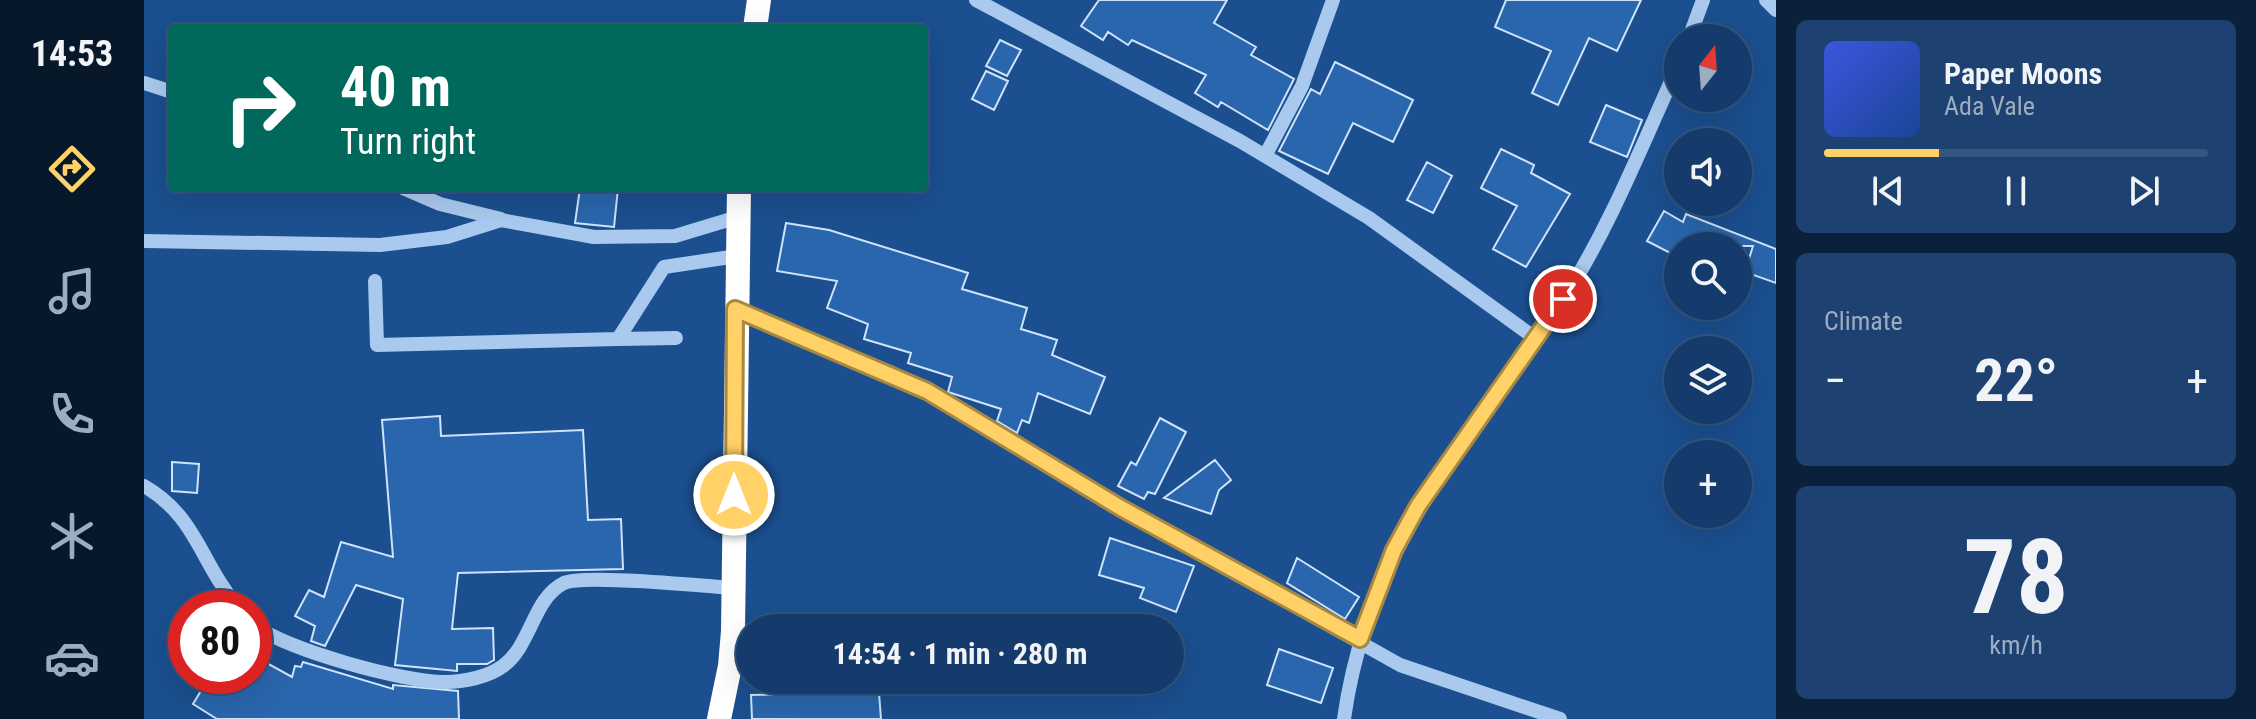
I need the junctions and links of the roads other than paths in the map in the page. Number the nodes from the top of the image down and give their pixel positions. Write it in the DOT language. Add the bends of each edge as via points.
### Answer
graph roads {
  1 [pos="759,0"];
  2 [pos="1333,0"];
  3 [pos="1703,0"];
  4 [pos="1766,0"];
  5 [pos="981,1"];
  6 [pos="1776,10"];
  7 [pos="756,24"];
  8 [pos="1694,24"];
  9 [pos="144,83"];
  10 [pos="168,91"];
  11 [pos="1664,97"];
  12 [pos="1265,156"];
  13 [pos="412,192"];
  14 [pos="739,192"];
  15 [pos="738,217"];
  16 [pos="501,220"];
  17 [pos="144,241"];
  18 [pos="737,256"];
  19 [pos="375,281"];
  20 [pos="735,309"];
  21 [pos="676,338"];
  22 [pos="1535,338"];
  23 [pos="618,339"];
  24 [pos="144,486"];
  25 [pos="734,588"];
  26 [pos="223,590"];
  27 [pos="272,634"];
  28 [pos="1360,639"];
  29 [pos="719,719"];
  30 [pos="1344,719"];
  31 [pos="1560,719"];
  1 -- 7 [label="highway"];
  2 -- 12 [label="street" via="1302,86"];
  3 -- 8 [label="street"];
  4 -- 6 [label="street"];
  5 -- 12 [label="street"];
  9 -- 10 [label="street"];
  11 -- 22 [label="street" via="1610,218"];
  12 -- 22 [label="street" via="1369,218"];
  13 -- 16 [label="street"];
  14 -- 15 [label="highway"];
  15 -- 16 [label="street" via="675,236 594,237"];
  15 -- 18 [label="highway"];
  16 -- 17 [label="street" via="447,237 380,245"];
  18 -- 20 [label="highway"];
  18 -- 23 [label="street" via="664,267"];
  19 -- 23 [label="street" via="377,345"];
  20 -- 25 [label="highway"];
  20 -- 28 [label="street" via="927,391 1121,508"];
  21 -- 23 [label="street"];
  22 -- 28 [label="street" via="1418,506 1394,550"];
  24 -- 26 [label="street" via="168,499 190,525"];
  25 -- 27 [label="street" via="563,583 546,598 504,666 475,679 444,682 378,670 303,649"];
  25 -- 29 [label="highway" via="730,666"];
  28 -- 30 [label="street"];
  28 -- 31 [label="street" via="1400,665"];
}
